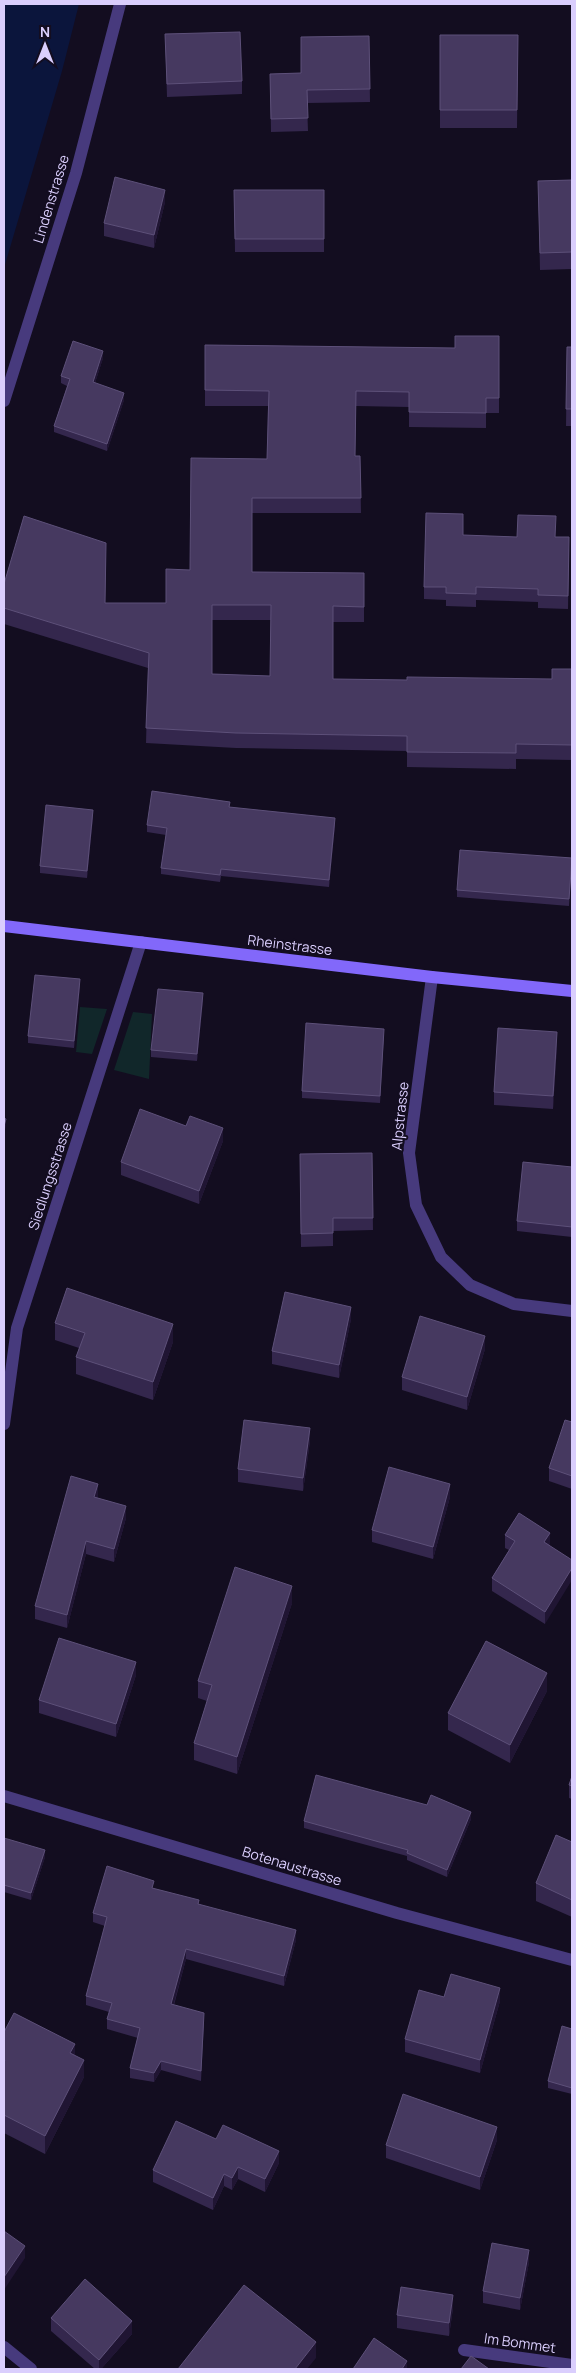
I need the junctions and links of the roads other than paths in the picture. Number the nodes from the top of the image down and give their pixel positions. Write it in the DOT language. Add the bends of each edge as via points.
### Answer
graph roads {
  1 [pos="120,4"];
  2 [pos="4,401"];
  3 [pos="4,926"];
  4 [pos="141,942"];
  5 [pos="432,977"];
  6 [pos="572,991"];
  7 [pos="572,1311"];
  8 [pos="4,1424"];
  9 [pos="4,1796"];
  10 [pos="572,1960"];
  11 [pos="4,2347"];
  12 [pos="464,2350"];
  13 [pos="572,2365"];
  14 [pos="31,2369"];
  1 -- 2 [label="street, Lindenstrasse" via="76,173"];
  3 -- 4 [label="street, Rheinstrasse"];
  4 -- 5 [label="street, Rheinstrasse"];
  4 -- 8 [label="street, Siedlungsstrasse" via="17,1328"];
  5 -- 6 [label="street, Rheinstrasse"];
  5 -- 7 [label="street, Alpstrasse" via="409,1153 416,1205 441,1257 470,1285 514,1304"];
  9 -- 10 [label="street, Botenaustrasse" via="397,1913"];
  11 -- 14 [label="street"];
  12 -- 13 [label="street, Im Bommet"];
}
